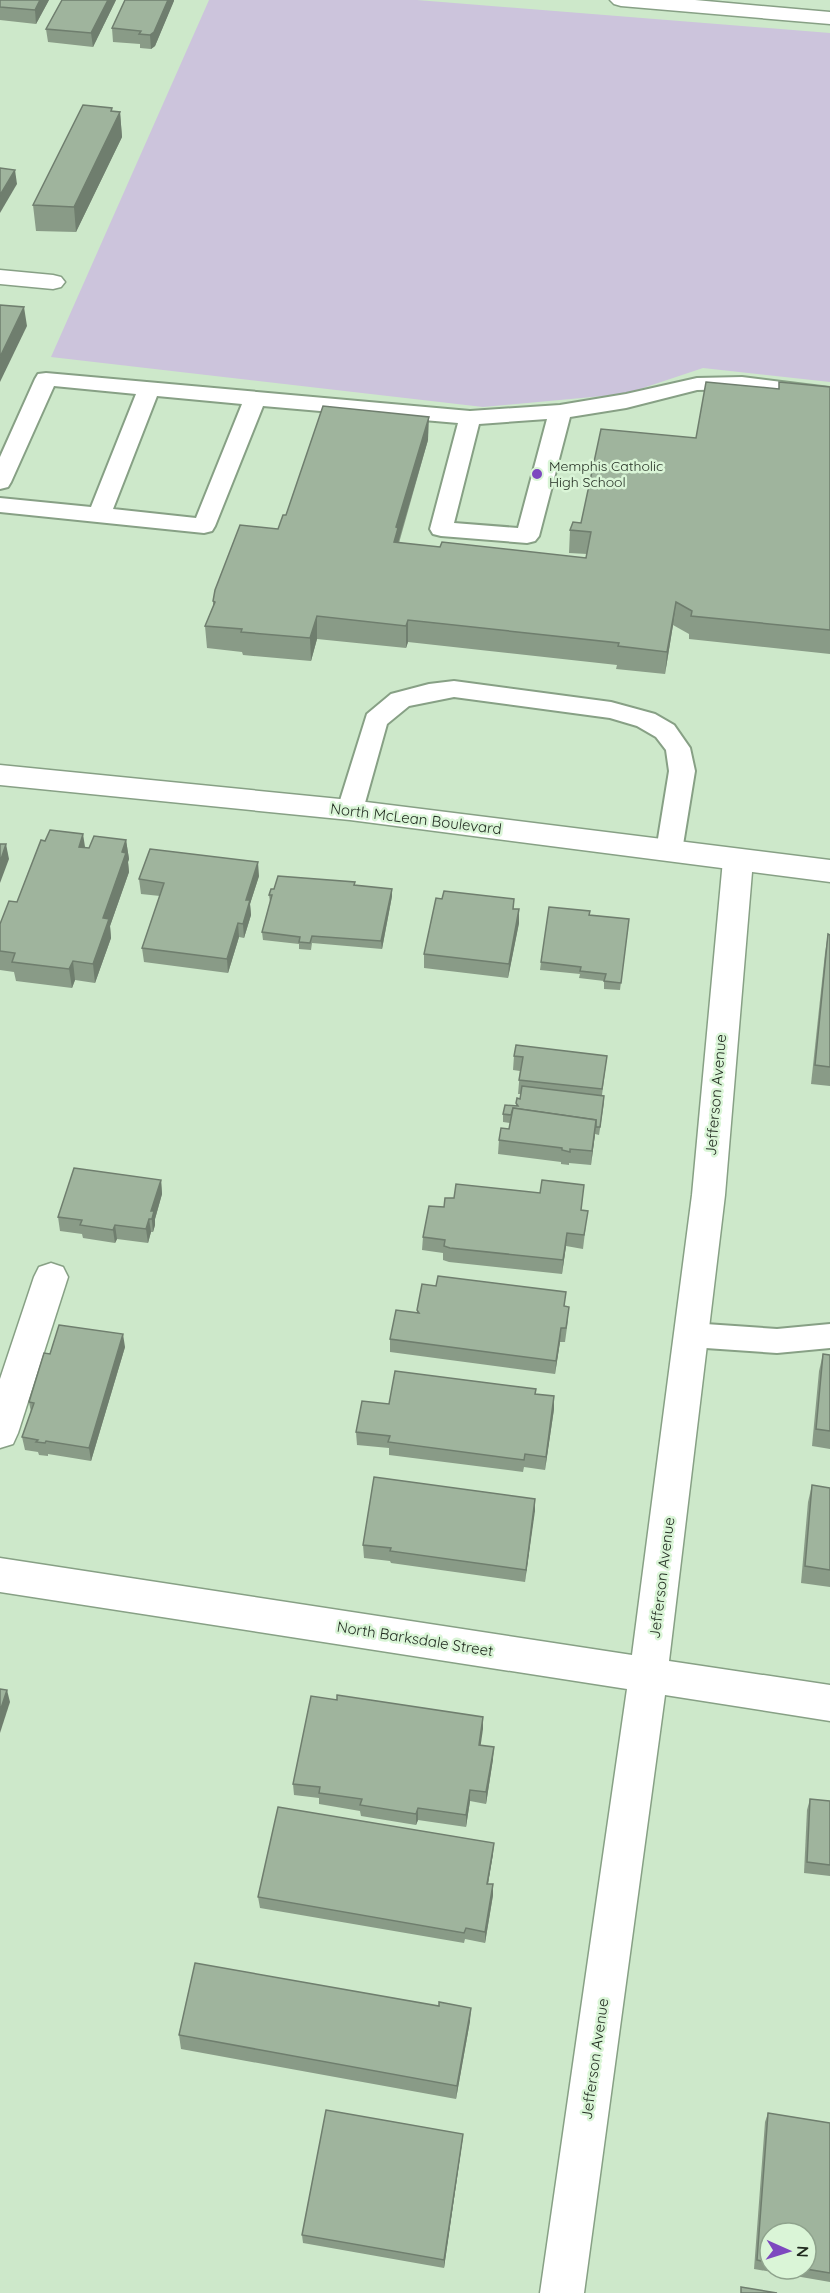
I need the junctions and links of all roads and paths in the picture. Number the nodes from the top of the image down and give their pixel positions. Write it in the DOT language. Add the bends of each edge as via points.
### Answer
graph roads {
  1 [pos="621,0"];
  2 [pos="830,18"];
  3 [pos="0,277"];
  4 [pos="53,282"];
  5 [pos="149,388"];
  6 [pos="830,395"];
  7 [pos="255,399"];
  8 [pos="560,412"];
  9 [pos="470,418"];
  10 [pos="0,482"];
  11 [pos="0,505"];
  12 [pos="99,515"];
  13 [pos="0,776"];
  14 [pos="350,810"];
  15 [pos="669,851"];
  16 [pos="738,860"];
  17 [pos="830,872"];
  18 [pos="51,1277"];
  19 [pos="691,1335"];
  20 [pos="830,1336"];
  21 [pos="0,1433"];
  22 [pos="0,1575"];
  23 [pos="649,1675"];
  24 [pos="830,1703"];
  25 [pos="562,2293"];
  1 -- 2 [label="street"];
  3 -- 4 [label="street"];
  5 -- 7 [label="lane"];
  5 -- 10 [label="lane" via="46,379"];
  5 -- 12 [label="lane"];
  6 -- 8 [label="lane" via="742,383 696,384"];
  7 -- 9 [label="lane"];
  7 -- 12 [label="lane" via="204,526"];
  8 -- 9 [label="lane"];
  8 -- 9 [label="lane" via="527,536 441,529"];
  11 -- 12 [label="lane"];
  13 -- 14 [label="street, North McLean Boulevard"];
  14 -- 15 [label="street, North McLean Boulevard"];
  14 -- 15 [label="lane" via="376,720 400,700 454,689 611,710 646,720 665,731 678,748 682,771"];
  15 -- 16 [label="street, North McLean Boulevard"];
  16 -- 17 [label="street, North McLean Boulevard"];
  16 -- 19 [label="street, Jefferson Avenue"];
  18 -- 21 [label="street"];
  19 -- 20 [label="lane" via="777,1341"];
  19 -- 23 [label="street, Jefferson Avenue"];
  22 -- 23 [label="street, North Barksdale Street"];
  23 -- 24 [label="street, North Barksdale Street"];
  23 -- 25 [label="street, Jefferson Avenue"];
}
